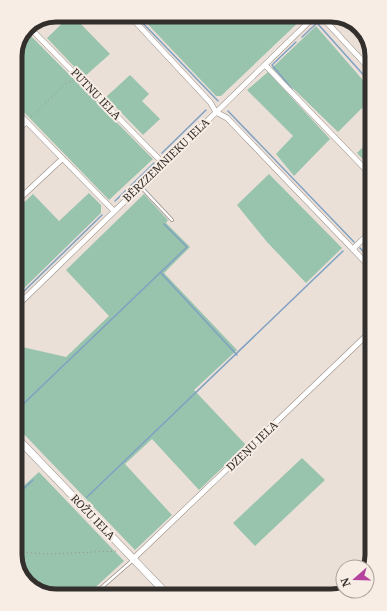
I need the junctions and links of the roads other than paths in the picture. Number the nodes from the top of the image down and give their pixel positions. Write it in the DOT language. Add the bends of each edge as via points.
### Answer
graph roads {
  1 [pos="136,22"];
  2 [pos="309,22"];
  3 [pos="326,22"];
  4 [pos="33,31"];
  5 [pos="265,64"];
  6 [pos="365,64"];
  7 [pos="216,112"];
  8 [pos="22,118"];
  9 [pos="26,122"];
  10 [pos="22,126"];
  11 [pos="62,159"];
  12 [pos="163,163"];
  13 [pos="365,169"];
  14 [pos="140,186"];
  15 [pos="22,196"];
  16 [pos="114,211"];
  17 [pos="172,220"];
  18 [pos="365,237"];
  19 [pos="353,249"];
  20 [pos="365,262"];
  21 [pos="22,301"];
  22 [pos="365,337"];
  23 [pos="22,443"];
  24 [pos="133,559"];
  25 [pos="100,589"];
  26 [pos="162,589"];
  1 -- 7 [label="street" via="210,102"];
  2 -- 5 [label="street, BĒRZZEMNIEKU IELA"];
  3 -- 6 [label="street"];
  4 -- 12 [label="street, PUTNU IELA"];
  5 -- 7 [label="street, BĒRZZEMNIEKU IELA"];
  5 -- 13 [label="street"];
  7 -- 12 [label="street, BĒRZZEMNIEKU IELA"];
  7 -- 19 [label="street" via="227,118"];
  8 -- 9 [label="street"];
  9 -- 10 [label="street"];
  9 -- 11 [label="street"];
  11 -- 15 [label="street"];
  11 -- 16 [label="street"];
  12 -- 14 [label="street, BĒRZZEMNIEKU IELA"];
  14 -- 16 [label="street, BĒRZZEMNIEKU IELA"];
  14 -- 17 [label="lane"];
  16 -- 21 [label="street, BĒRZZEMNIEKU IELA"];
  18 -- 19 [label="street"];
  19 -- 20 [label="street"];
  22 -- 24 [label="street, DZEŅU IELA"];
  23 -- 24 [label="street, ROŽU IELA"];
  24 -- 25 [label="lane"];
  24 -- 26 [label="street, ROŽU IELA"];
}
